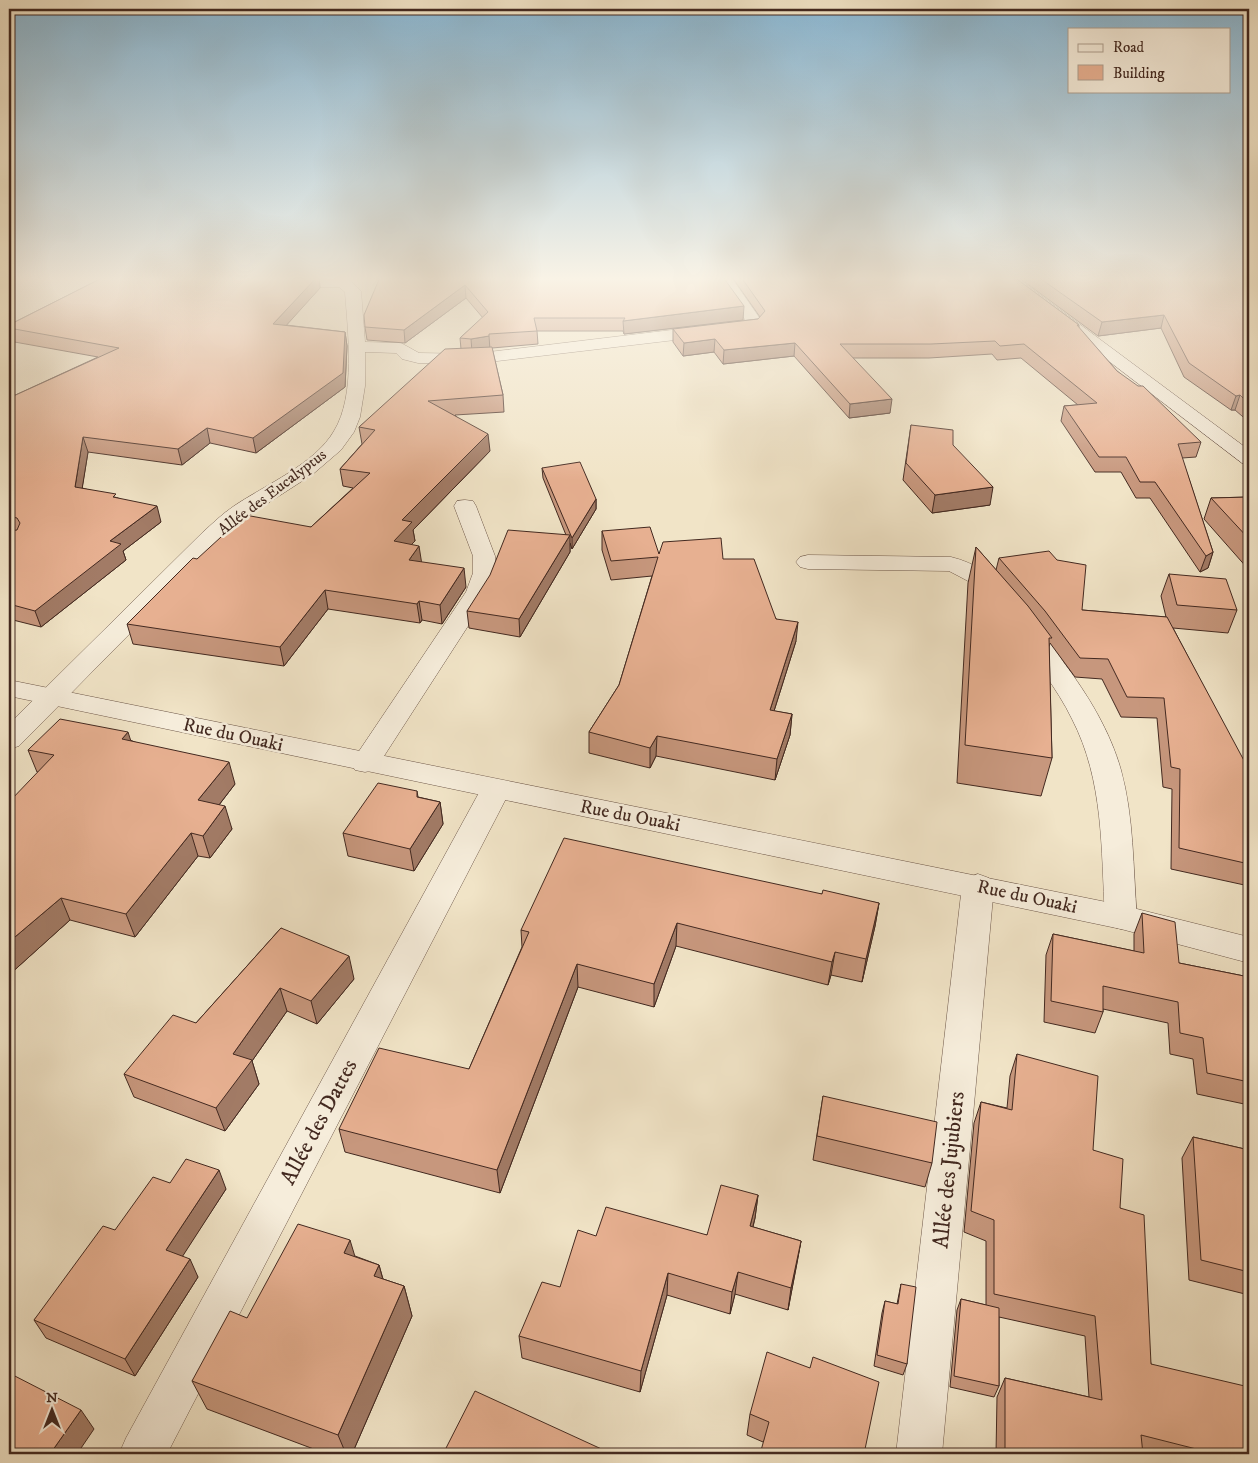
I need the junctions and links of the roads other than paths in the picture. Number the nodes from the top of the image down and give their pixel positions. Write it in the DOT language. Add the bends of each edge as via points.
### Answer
graph roads {
  1 [pos="588,345"];
  2 [pos="1099,345"];
  3 [pos="356,347"];
  4 [pos="1249,459"];
  5 [pos="465,506"];
  6 [pos="808,562"];
  7 [pos="9,688"];
  8 [pos="50,698"];
  9 [pos="9,740"];
  10 [pos="365,762"];
  11 [pos="496,789"];
  12 [pos="978,886"];
  13 [pos="1121,917"];
  14 [pos="1249,950"];
  15 [pos="142,1454"];
  16 [pos="919,1454"];
  1 -- 3 [label="street" via="472,359 418,358 398,347"];
  2 -- 4 [label="street"];
  3 -- 8 [label="street, Allée des Eucalyptus" via="350,419 338,441 317,462 242,509"];
  5 -- 10 [label="street" via="484,556 485,573 478,592"];
  6 -- 13 [label="street" via="931,562 968,569 983,580 1030,636 1082,710 1101,751 1111,797"];
  7 -- 8 [label="street, Rue du Ouaki"];
  8 -- 9 [label="street, Allée des Eucalyptus"];
  8 -- 10 [label="street, Rue du Ouaki"];
  10 -- 11 [label="street, Rue du Ouaki"];
  11 -- 12 [label="street, Rue du Ouaki"];
  11 -- 15 [label="street, Allée des Dattes"];
  12 -- 13 [label="street, Rue du Ouaki"];
  12 -- 16 [label="street, Allée des Jujubiers"];
  13 -- 14 [label="street, Rue du Ouaki"];
}
